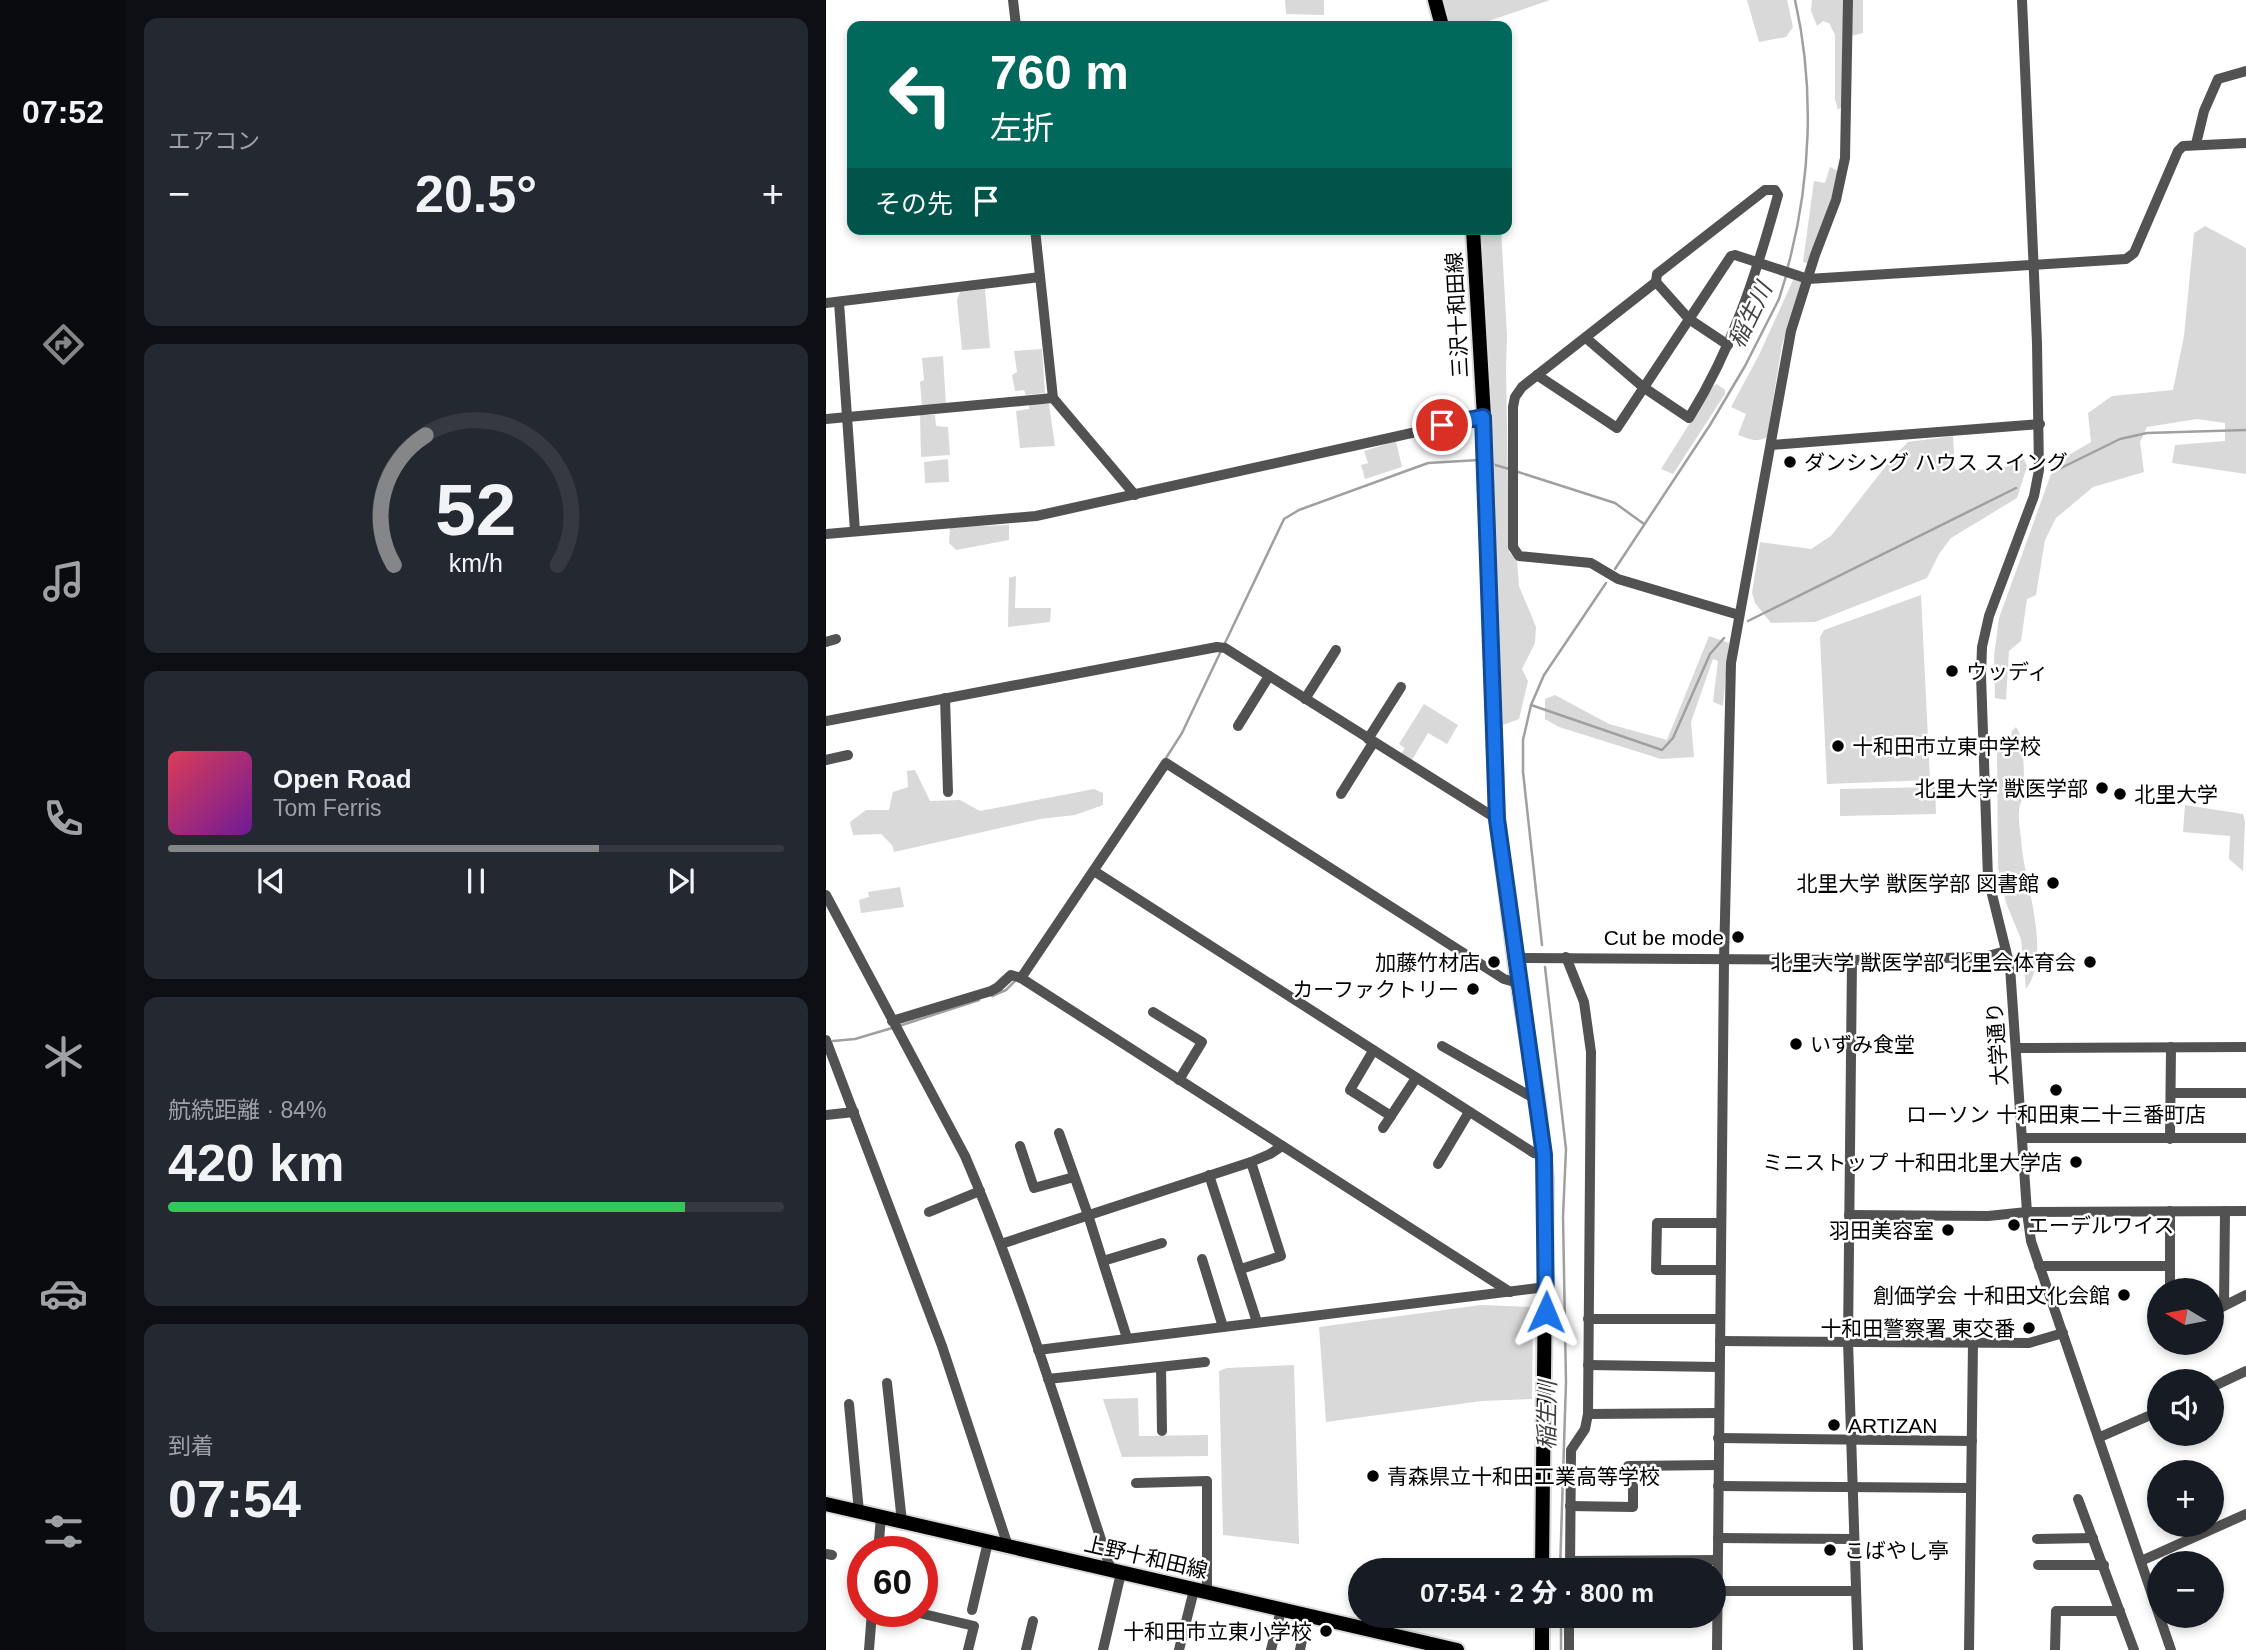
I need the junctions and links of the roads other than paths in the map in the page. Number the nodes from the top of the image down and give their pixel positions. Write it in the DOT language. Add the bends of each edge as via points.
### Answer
graph roads {
  1 [pos="1013,0"];
  2 [pos="1435,0"];
  3 [pos="1848,0"];
  4 [pos="2022,0"];
  5 [pos="1015,21"];
  6 [pos="1441,21"];
  7 [pos="2246,71"];
  8 [pos="2246,143"];
  9 [pos="2196,144"];
  10 [pos="1036,235"];
  11 [pos="1473,235"];
  12 [pos="1759,264"];
  13 [pos="2034,264"];
  14 [pos="1040,277"];
  15 [pos="1808,279"];
  16 [pos="1656,282"];
  17 [pos="839,302"];
  18 [pos="826,303"];
  19 [pos="1689,319"];
  20 [pos="1586,338"];
  21 [pos="1728,345"];
  22 [pos="1537,375"];
  23 [pos="1643,387"];
  24 [pos="1053,398"];
  25 [pos="847,416"];
  26 [pos="1483,417"];
  27 [pos="826,419"];
  28 [pos="2040,424"];
  29 [pos="1771,445"];
  30 [pos="1135,495"];
  31 [pos="855,531"];
  32 [pos="826,534"];
  33 [pos="1739,615"];
  34 [pos="1336,650"];
  35 [pos="1269,676"];
  36 [pos="1401,687"];
  37 [pos="945,698"];
  38 [pos="1305,699"];
  39 [pos="826,721"];
  40 [pos="1238,726"];
  41 [pos="1371,741"];
  42 [pos="848,755"];
  43 [pos="826,760"];
  44 [pos="948,792"];
  45 [pos="1341,794"];
  46 [pos="1497,819"];
  47 [pos="1094,871"];
  48 [pos="826,895"];
  49 [pos="2006,951"];
  50 [pos="1566,957"];
  51 [pos="1515,958"];
  52 [pos="1724,960"];
  53 [pos="1852,960"];
  54 [pos="1021,978"];
  55 [pos="1518,983"];
  56 [pos="1153,1012"];
  57 [pos="892,1021"];
  58 [pos="826,1040"];
  59 [pos="1442,1046"];
  60 [pos="2171,1047"];
  61 [pos="2246,1047"];
  62 [pos="2017,1048"];
  63 [pos="1373,1051"];
  64 [pos="1416,1078"];
  65 [pos="1179,1080"];
  66 [pos="2171,1093"];
  67 [pos="2246,1093"];
  68 [pos="1537,1095"];
  69 [pos="854,1112"];
  70 [pos="1469,1112"];
  71 [pos="826,1115"];
  72 [pos="1391,1116"];
  73 [pos="1383,1128"];
  74 [pos="1059,1133"];
  75 [pos="2023,1138"];
  76 [pos="2246,1138"];
  77 [pos="2170,1139"];
  78 [pos="1020,1146"];
  79 [pos="1282,1146"];
  80 [pos="1544,1155"];
  81 [pos="1251,1162"];
  82 [pos="1438,1164"];
  83 [pos="1209,1175"];
  84 [pos="1074,1177"];
  85 [pos="980,1191"];
  86 [pos="2170,1211"];
  87 [pos="2225,1211"];
  88 [pos="2246,1211"];
  89 [pos="929,1212"];
  90 [pos="2027,1212"];
  91 [pos="1088,1215"];
  92 [pos="1849,1215"];
  93 [pos="1721,1223"];
  94 [pos="1162,1243"];
  95 [pos="1001,1244"];
  96 [pos="1202,1259"];
  97 [pos="1103,1261"];
  98 [pos="2039,1266"];
  99 [pos="2170,1266"];
  100 [pos="1241,1269"];
  101 [pos="1720,1270"];
  102 [pos="2170,1278"];
  103 [pos="1546,1287"];
  104 [pos="1510,1292"];
  105 [pos="2246,1295"];
  106 [pos="2224,1306"];
  107 [pos="1588,1319"];
  108 [pos="1720,1319"];
  109 [pos="1257,1322"];
  110 [pos="1223,1326"];
  111 [pos="2063,1333"];
  112 [pos="1127,1338"];
  113 [pos="1720,1340"];
  114 [pos="1848,1341"];
  115 [pos="1973,1343"];
  116 [pos="1038,1350"];
  117 [pos="1205,1362"];
  118 [pos="1588,1365"];
  119 [pos="1161,1367"];
  120 [pos="1719,1367"];
  121 [pos="2246,1371"];
  122 [pos="1048,1380"];
  123 [pos="2224,1381"];
  124 [pos="887,1383"];
  125 [pos="849,1404"];
  126 [pos="1719,1413"];
  127 [pos="1588,1414"];
  128 [pos="2147,1417"];
  129 [pos="1162,1431"];
  130 [pos="2100,1437"];
  131 [pos="1718,1438"];
  132 [pos="1850,1440"];
  133 [pos="1972,1441"];
  134 [pos="1628,1465"];
  135 [pos="1718,1465"];
  136 [pos="1136,1483"];
  137 [pos="1633,1486"];
  138 [pos="1718,1486"];
  139 [pos="1852,1488"];
  140 [pos="1971,1488"];
  141 [pos="2078,1499"];
  142 [pos="826,1504"];
  143 [pos="1570,1506"];
  144 [pos="859,1512"];
  145 [pos="2246,1514"];
  146 [pos="881,1517"];
  147 [pos="902,1522"];
  148 [pos="879,1536"];
  149 [pos="1718,1538"];
  150 [pos="2093,1538"];
  151 [pos="1853,1539"];
  152 [pos="2037,1539"];
  153 [pos="988,1542"];
  154 [pos="1008,1546"];
  155 [pos="1542,1558"];
  156 [pos="1570,1558"];
  157 [pos="1717,1558"];
  158 [pos="2141,1561"];
  159 [pos="2038,1565"];
  160 [pos="2104,1565"];
  161 [pos="1116,1571"];
  162 [pos="1201,1591"];
  163 [pos="1726,1591"];
  164 [pos="1856,1591"];
  165 [pos="972,1610"];
  166 [pos="1281,1610"];
  167 [pos="2120,1611"];
  168 [pos="1307,1616"];
  169 [pos="938,1617"];
  170 [pos="1033,1621"];
  171 [pos="871,1627"];
  172 [pos="1542,1628"];
  173 [pos="1569,1628"];
  174 [pos="1716,1628"];
  175 [pos="869,1650"];
  176 [pos="968,1650"];
  177 [pos="1026,1650"];
  178 [pos="1103,1650"];
  179 [pos="1179,1650"];
  180 [pos="1272,1650"];
  181 [pos="1300,1650"];
  182 [pos="1457,1650"];
  183 [pos="1542,1650"];
  184 [pos="1569,1650"];
  185 [pos="1717,1650"];
  186 [pos="1858,1650"];
  187 [pos="1969,1650"];
  188 [pos="2056,1650"];
  189 [pos="2134,1650"];
  190 [pos="2171,1650"];
  1 -- 5 [label="street"];
  2 -- 6 [label="main road"];
  3 -- 15 [label="street" via="1845,158 1836,200"];
  4 -- 13 [label="street, 大学通り"];
  7 -- 9 [label="street" via="2218,79"];
  8 -- 9 [label="street"];
  9 -- 13 [label="street" via="2178,151 2130,257"];
  10 -- 14 [label="street"];
  11 -- 26 [label="main road, 三沢十和田線"];
  12 -- 15 [label="street"];
  12 -- 16 [label="street" via="1778,195 1771,189 1657,274"];
  12 -- 19 [label="street" via="1731,256"];
  12 -- 21 [label="street"];
  13 -- 15 [label="street"];
  13 -- 28 [label="street, 大学通り"];
  14 -- 17 [label="street"];
  14 -- 24 [label="street"];
  15 -- 29 [label="street" via="1791,331"];
  16 -- 19 [label="street"];
  16 -- 20 [label="street"];
  17 -- 18 [label="street"];
  17 -- 25 [label="street"];
  19 -- 21 [label="street"];
  19 -- 23 [label="street"];
  20 -- 22 [label="street"];
  20 -- 23 [label="street"];
  21 -- 23 [label="street" via="1689,418"];
  22 -- 23 [label="street" via="1617,428"];
  22 -- 33 [label="street" via="1515,397 1513,407 1514,551 1519,556 1591,563 1618,579"];
  24 -- 25 [label="street"];
  24 -- 30 [label="street"];
  25 -- 27 [label="street"];
  25 -- 31 [label="street"];
  26 -- 30 [label="street"];
  26 -- 46 [label="main road, 三沢十和田線"];
  28 -- 29 [label="street"];
  28 -- 49 [label="street, 大学通り" via="2034,496 1982,647 1987,878"];
  29 -- 33 [label="street"];
  30 -- 31 [label="street" via="1036,516"];
  31 -- 32 [label="street"];
  33 -- 52 [label="street" via="1730,681"];
  34 -- 38 [label="street"];
  35 -- 37 [label="street" via="1217,647"];
  35 -- 38 [label="street"];
  35 -- 40 [label="street"];
  36 -- 41 [label="street"];
  37 -- 39 [label="street"];
  37 -- 44 [label="street"];
  38 -- 41 [label="street"];
  41 -- 45 [label="street"];
  41 -- 46 [label="street"];
  42 -- 43 [label="street"];
  46 -- 51 [label="main road, 三沢十和田線"];
  47 -- 54 [label="street"];
  47 -- 55 [label="street" via="1166,763 1504,979"];
  47 -- 63 [label="street"];
  48 -- 57 [label="street"];
  49 -- 53 [label="street" via="1984,957"];
  49 -- 62 [label="street, 大学通り"];
  50 -- 51 [label="street"];
  50 -- 52 [label="street"];
  50 -- 107 [label="street" via="1584,1002 1591,1052"];
  51 -- 55 [label="main road, 三沢十和田線"];
  52 -- 53 [label="street"];
  52 -- 93 [label="street"];
  53 -- 92 [label="street"];
  54 -- 57 [label="street" via="1011,975 991,991"];
  54 -- 65 [label="street"];
  55 -- 68 [label="main road, 三沢十和田線"];
  56 -- 65 [label="street" via="1202,1042"];
  57 -- 85 [label="street"];
  58 -- 69 [label="street"];
  59 -- 68 [label="street" via="1530,1096"];
  60 -- 61 [label="street"];
  60 -- 62 [label="street"];
  60 -- 66 [label="street"];
  62 -- 75 [label="street, 大学通り"];
  63 -- 64 [label="street"];
  63 -- 72 [label="street" via="1350,1090"];
  64 -- 70 [label="street"];
  64 -- 72 [label="street"];
  65 -- 79 [label="street"];
  66 -- 67 [label="street"];
  66 -- 77 [label="street"];
  68 -- 80 [label="main road, 三沢十和田線"];
  69 -- 71 [label="street"];
  69 -- 154 [label="street" via="942,1346"];
  70 -- 80 [label="street"];
  70 -- 82 [label="street"];
  72 -- 73 [label="street"];
  74 -- 84 [label="street"];
  75 -- 77 [label="street"];
  75 -- 90 [label="street, 大学通り"];
  76 -- 77 [label="street"];
  78 -- 84 [label="street" via="1034,1188"];
  79 -- 81 [label="street"];
  79 -- 104 [label="street"];
  80 -- 103 [label="main road, 三沢十和田線"];
  81 -- 83 [label="street"];
  81 -- 100 [label="street" via="1281,1256"];
  83 -- 91 [label="street"];
  83 -- 100 [label="street"];
  84 -- 91 [label="street"];
  85 -- 89 [label="street"];
  85 -- 95 [label="street"];
  86 -- 87 [label="street"];
  86 -- 90 [label="street"];
  86 -- 99 [label="street"];
  87 -- 88 [label="street"];
  87 -- 106 [label="street"];
  90 -- 92 [label="street"];
  90 -- 98 [label="street, 大学通り"];
  91 -- 95 [label="street"];
  91 -- 97 [label="street"];
  92 -- 114 [label="street"];
  93 -- 101 [label="street"];
  93 -- 101 [label="street" via="1657,1223 1656,1270"];
  94 -- 97 [label="street"];
  95 -- 116 [label="street"];
  96 -- 110 [label="street"];
  97 -- 112 [label="street"];
  98 -- 99 [label="street"];
  98 -- 111 [label="street, 大学通り"];
  99 -- 102 [label="street"];
  100 -- 109 [label="street"];
  101 -- 108 [label="street"];
  103 -- 104 [label="street"];
  103 -- 155 [label="main road, 三沢十和田線"];
  104 -- 109 [label="street"];
  105 -- 106 [label="street"];
  107 -- 108 [label="street"];
  107 -- 118 [label="street"];
  108 -- 113 [label="street"];
  109 -- 110 [label="street"];
  110 -- 112 [label="street"];
  111 -- 115 [label="street" via="2029,1343"];
  111 -- 130 [label="street, 大学通り"];
  112 -- 116 [label="street"];
  113 -- 114 [label="street"];
  113 -- 120 [label="street"];
  114 -- 115 [label="street"];
  114 -- 132 [label="street"];
  115 -- 133 [label="street"];
  116 -- 122 [label="street"];
  117 -- 119 [label="street"];
  118 -- 120 [label="street"];
  118 -- 127 [label="street"];
  119 -- 122 [label="street"];
  119 -- 129 [label="street"];
  120 -- 126 [label="street"];
  121 -- 123 [label="street"];
  122 -- 161 [label="street"];
  124 -- 147 [label="street"];
  125 -- 144 [label="street"];
  126 -- 127 [label="street"];
  126 -- 131 [label="street"];
  127 -- 143 [label="street" via="1585,1429 1571,1450"];
  128 -- 130 [label="street"];
  130 -- 158 [label="street, 大学通り"];
  131 -- 132 [label="street"];
  131 -- 135 [label="street"];
  132 -- 133 [label="street"];
  132 -- 139 [label="street"];
  133 -- 140 [label="street"];
  134 -- 135 [label="street"];
  135 -- 138 [label="street"];
  136 -- 162 [label="street" via="1207,1481"];
  137 -- 143 [label="street" via="1633,1507"];
  138 -- 139 [label="street"];
  138 -- 149 [label="street"];
  139 -- 140 [label="street"];
  139 -- 151 [label="street"];
  140 -- 187 [label="street"];
  141 -- 150 [label="street"];
  142 -- 144 [label="main road, 上野十和田線"];
  143 -- 156 [label="street"];
  144 -- 146 [label="main road, 上野十和田線"];
  145 -- 158 [label="street"];
  146 -- 147 [label="main road, 上野十和田線"];
  146 -- 148 [label="street"];
  147 -- 153 [label="main road, 上野十和田線"];
  149 -- 151 [label="street"];
  149 -- 157 [label="street"];
  150 -- 152 [label="street"];
  150 -- 160 [label="street"];
  151 -- 164 [label="street"];
  153 -- 154 [label="main road, 上野十和田線"];
  153 -- 165 [label="street"];
  154 -- 161 [label="main road, 上野十和田線"];
  158 -- 190 [label="street, 大学通り"];
  159 -- 160 [label="street"];
  160 -- 167 [label="street"];
  161 -- 162 [label="main road, 上野十和田線"];
  161 -- 178 [label="street"];
  162 -- 166 [label="main road, 上野十和田線"];
  162 -- 179 [label="street"];
  163 -- 164 [label="street"];
  164 -- 186 [label="street"];
  166 -- 168 [label="main road, 上野十和田線"];
  166 -- 180 [label="street"];
  167 -- 188 [label="street" via="2056,1611"];
  167 -- 189 [label="street"];
  168 -- 181 [label="street"];
  168 -- 182 [label="main road, 上野十和田線"];
  169 -- 176 [label="street" via="974,1626"];
  170 -- 177 [label="street"];
  171 -- 175 [label="street"];
  172 -- 183 [label="main road"];
  173 -- 184 [label="street"];
  174 -- 185 [label="street"];
}
